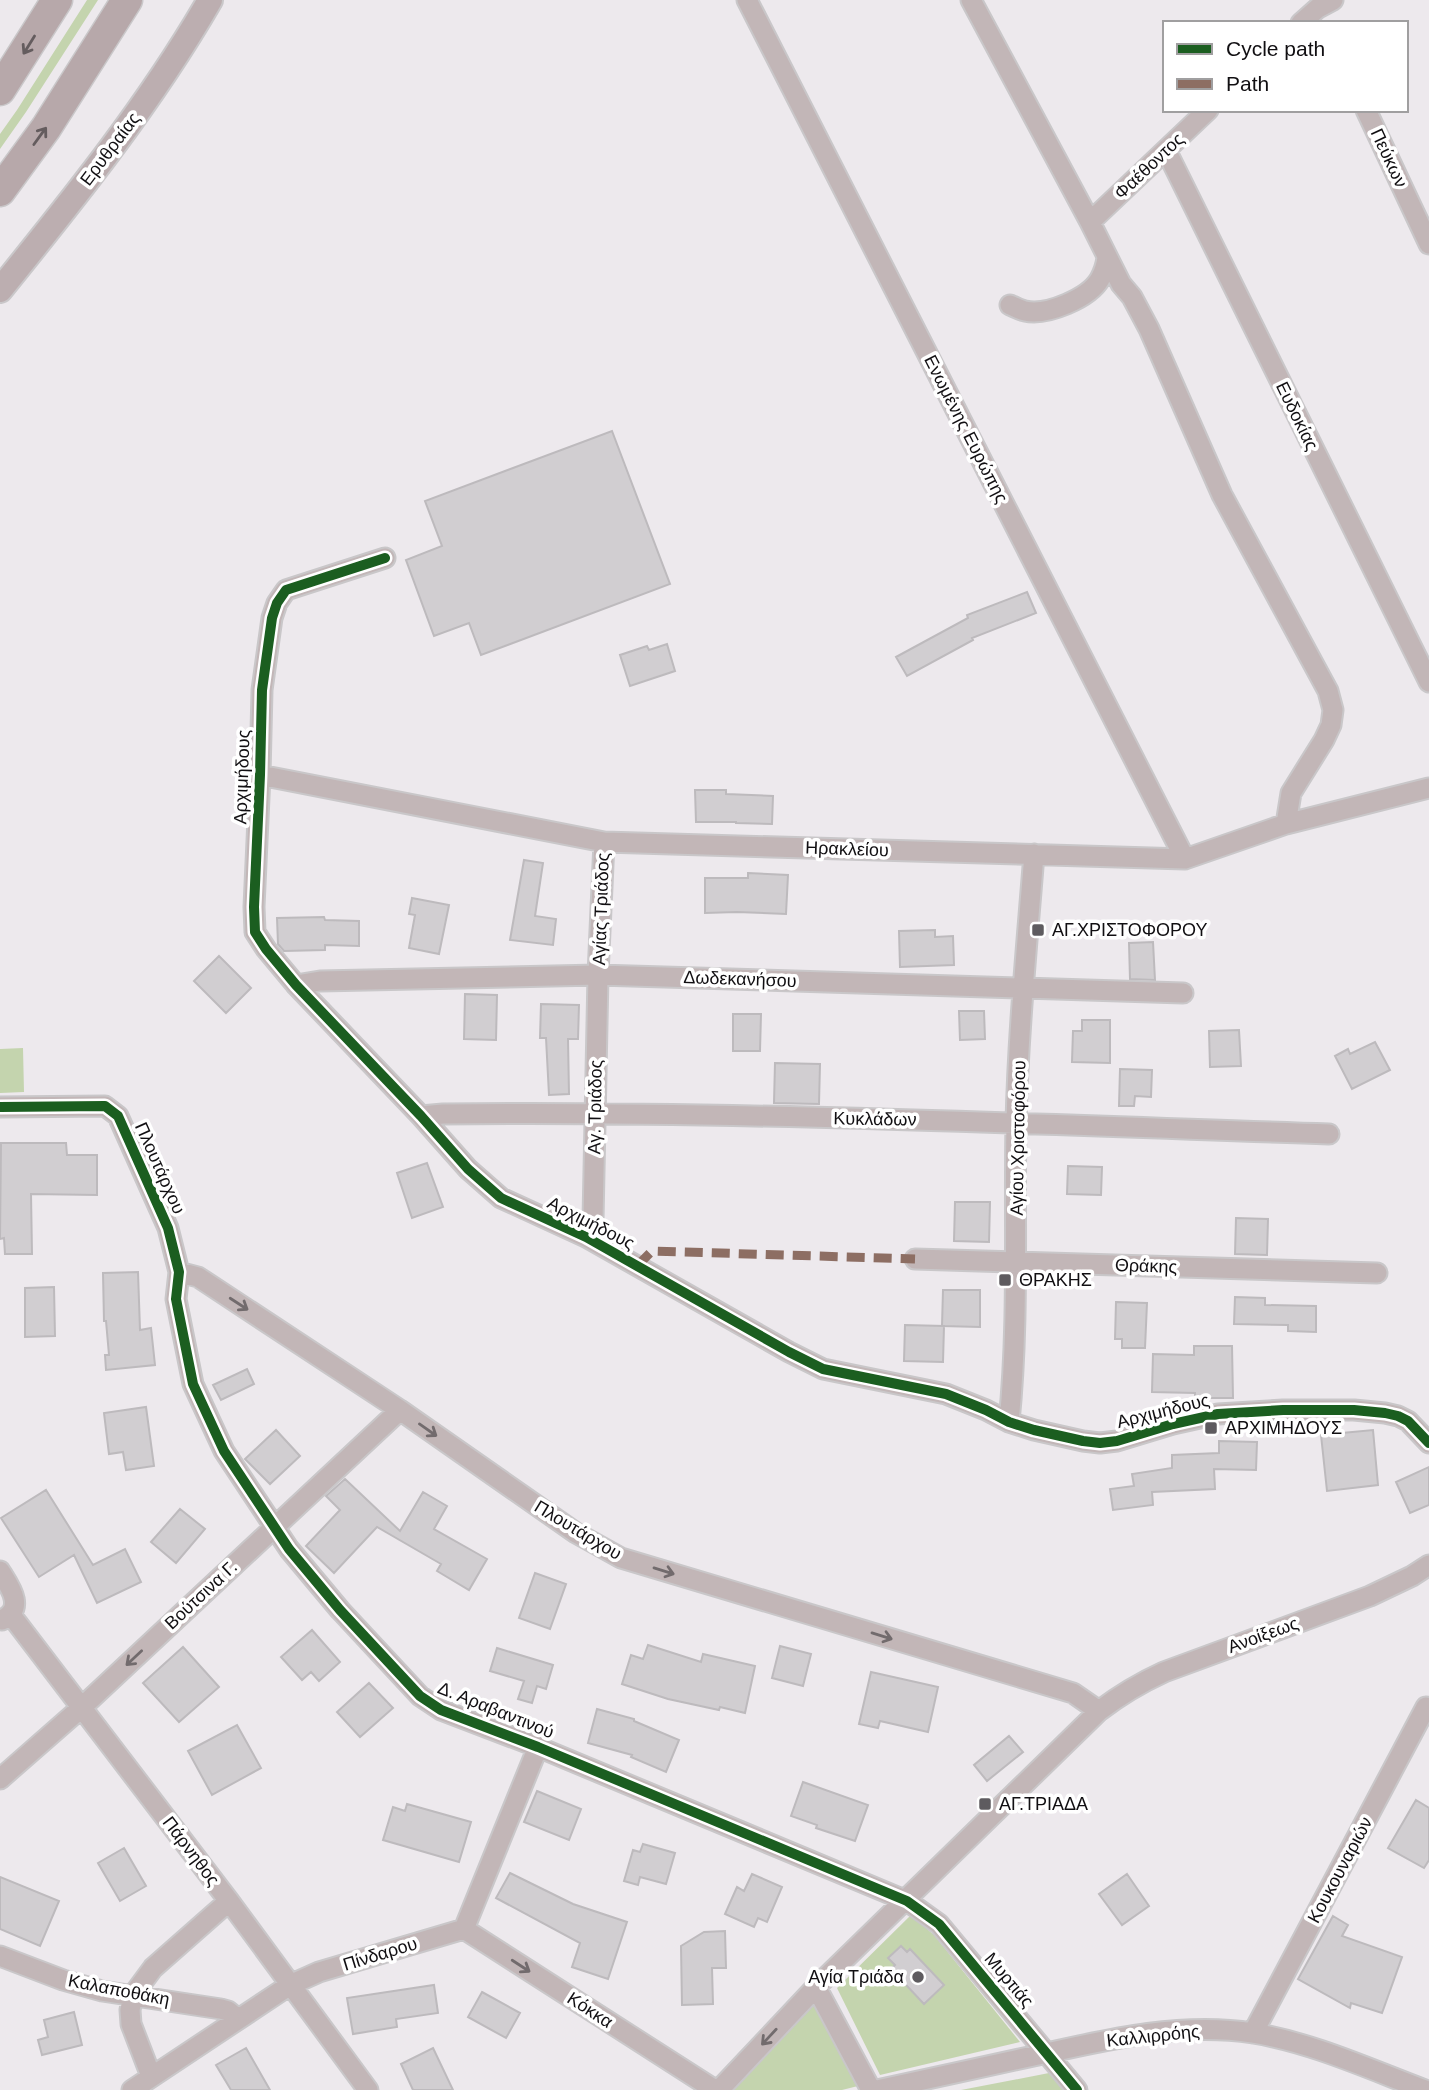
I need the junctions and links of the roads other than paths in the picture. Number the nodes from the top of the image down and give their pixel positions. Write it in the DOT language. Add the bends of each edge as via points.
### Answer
graph roads {
  1 [pos="57,0"];
  2 [pos="127,0"];
  3 [pos="210,0"];
  4 [pos="747,0"];
  5 [pos="971,0"];
  6 [pos="1323,8"];
  7 [pos="1304,21"];
  8 [pos="0,90"];
  9 [pos="1206,112"];
  10 [pos="1367,112"];
  11 [pos="1166,150"];
  12 [pos="0,191"];
  13 [pos="1090,222"];
  14 [pos="1429,244"];
  15 [pos="1107,258"];
  16 [pos="0,290"];
  17 [pos="1010,305"];
  18 [pos="385,558"];
  19 [pos="1429,682"];
  20 [pos="260,775"];
  21 [pos="1429,788"];
  22 [pos="1286,824"];
  23 [pos="604,842"];
  24 [pos="1034,854"];
  25 [pos="1185,859"];
  26 [pos="598,975"];
  27 [pos="296,985"];
  28 [pos="1024,987"];
  29 [pos="1184,993"];
  30 [pos="0,1107"];
  31 [pos="595,1112"];
  32 [pos="421,1116"];
  33 [pos="1016,1123"];
  34 [pos="1329,1134"];
  35 [pos="586,1237"];
  36 [pos="915,1259"];
  37 [pos="1016,1262"];
  38 [pos="179,1272"];
  39 [pos="1377,1273"];
  40 [pos="400,1410"];
  41 [pos="1009,1422"];
  42 [pos="1429,1443"];
  43 [pos="274,1527"];
  44 [pos="1429,1565"];
  45 [pos="0,1571"];
  46 [pos="5,1618"];
  47 [pos="1426,1707"];
  48 [pos="81,1708"];
  49 [pos="1100,1711"];
  50 [pos="538,1747"];
  51 [pos="0,1779"];
  52 [pos="229,1901"];
  53 [pos="907,1901"];
  54 [pos="464,1929"];
  55 [pos="0,1956"];
  56 [pos="290,1985"];
  57 [pos="816,1987"];
  58 [pos="133,1995"];
  59 [pos="238,2019"];
  60 [pos="1253,2033"];
  61 [pos="1046,2053"];
  62 [pos="151,2076"];
  63 [pos="132,2090"];
  64 [pos="368,2090"];
  65 [pos="717,2090"];
  66 [pos="871,2090"];
  67 [pos="877,2090"];
  68 [pos="1077,2090"];
  69 [pos="1425,2090"];
  1 -- 8 [label="highway, one-way"];
  12 -- 2 [label="highway, one-way"];
  3 -- 16 [label="main road, Ερυθραίας" via="134,118"];
  4 -- 25 [label="street, Ενωμένης Ευρώπης"];
  5 -- 13 [label="street"];
  6 -- 7 [label="street"];
  9 -- 11 [label="street, Φαέθοντος"];
  10 -- 14 [label="street, Πεύκων"];
  11 -- 13 [label="street, Φαέθοντος"];
  11 -- 19 [label="street, Ευδοκίας"];
  13 -- 15 [label="street"];
  15 -- 17 [label="street" via="1099,281 1080,298 1035,312"];
  15 -- 22 [label="street" via="1149,329 1222,495 1328,691 1331,725 1291,793"];
  18 -- 20 [label="street, Αρχιμήδους" via="286,590 277,603 262,690"];
  20 -- 23 [label="street, Ηρακλείου"];
  20 -- 27 [label="street, Αρχιμήδους" via="256,932"];
  21 -- 22 [label="street, Ηρακλείου"];
  22 -- 25 [label="street, Ηρακλείου"];
  23 -- 24 [label="street, Ηρακλείου"];
  23 -- 26 [label="street, Αγίας Τριάδος"];
  24 -- 25 [label="street, Ηρακλείου"];
  24 -- 28 [label="street, Αγίου Χριστοφόρου"];
  26 -- 27 [label="street, Δωδεκανήσου"];
  26 -- 28 [label="street, Δωδεκανήσου"];
  26 -- 31 [label="street, Αγ. Τριάδος"];
  27 -- 32 [label="street, Αρχιμήδους"];
  28 -- 29 [label="street, Δωδεκανήσου"];
  28 -- 33 [label="street, Αγίου Χριστοφόρου"];
  30 -- 38 [label="street, Πλουτάρχου" via="105,1106 118,1116 168,1227"];
  31 -- 32 [label="street, Κυκλάδων"];
  31 -- 33 [label="street, Κυκλάδων"];
  31 -- 35 [label="street, Αγ. Τριάδος" via="593,1220"];
  32 -- 35 [label="street, Αρχιμήδους" via="501,1198"];
  33 -- 34 [label="street, Κυκλάδων"];
  33 -- 37 [label="street, Αγίου Χριστοφόρου"];
  35 -- 41 [label="street, Αρχιμήδους" via="824,1369 946,1394"];
  36 -- 37 [label="street, Θράκης"];
  37 -- 39 [label="street, Θράκης"];
  37 -- 41 [label="street, Αγίου Χριστοφόρου"];
  38 -- 40 [label="street, Πλουτάρχου, one-way" via="198,1277"];
  38 -- 43 [label="street, Δ. Αραβαντινού" via="176,1299 193,1384 224,1451"];
  40 -- 43 [label="street, Βούτσινα Γ."];
  40 -- 49 [label="street, Πλουτάρχου, one-way" via="576,1533 621,1558 1073,1693"];
  41 -- 42 [label="street, Αρχιμήδους" via="1100,1443 1218,1414 1354,1409 1398,1416"];
  43 -- 48 [label="street, Βούτσινα Γ., one-way"];
  43 -- 50 [label="street, Δ. Αραβαντινού" via="340,1610 420,1696 441,1710"];
  44 -- 49 [label="street, Ανοίξεως" via="1370,1596 1141,1682"];
  45 -- 46 [label="street" via="15,1605"];
  46 -- 48 [label="street, Πάρνηθος"];
  47 -- 60 [label="street, Κουκουναριών"];
  48 -- 51 [label="street, Βούτσινα Γ."];
  48 -- 52 [label="street, Πάρνηθος"];
  49 -- 53 [label="street, Ανοίξεως"];
  50 -- 53 [label="street, Δ. Αραβαντινού"];
  50 -- 54 [label="street"];
  52 -- 56 [label="street, Πάρνηθος"];
  52 -- 58 [label="street" via="153,1968"];
  53 -- 57 [label="street, Ανοίξεως"];
  53 -- 61 [label="street, Μυρτιάς" via="939,1924"];
  54 -- 56 [label="street, Πίνδαρου"];
  54 -- 65 [label="street, Κόκκα, one-way"];
  55 -- 58 [label="street, Καλαποθάκη" via="63,1980"];
  56 -- 59 [label="street, Πίνδαρου"];
  56 -- 64 [label="street, Πάρνηθος"];
  57 -- 65 [label="street, Ανοίξεως, one-way"];
  57 -- 66 [label="street"];
  58 -- 59 [label="street, Καλαποθάκη" via="221,2009"];
  58 -- 62 [label="street" via="131,2024"];
  59 -- 62 [label="street, Πίνδαρου"];
  60 -- 61 [label="street, Καλλιρρόης" via="1189,2029 1120,2037"];
  60 -- 69 [label="street, Καλλιρρόης" via="1326,2052"];
  61 -- 67 [label="street, Καλλιρρόης"];
  61 -- 68 [label="street, Μυρτιάς"];
  62 -- 63 [label="street, Πίνδαρου"];
}
